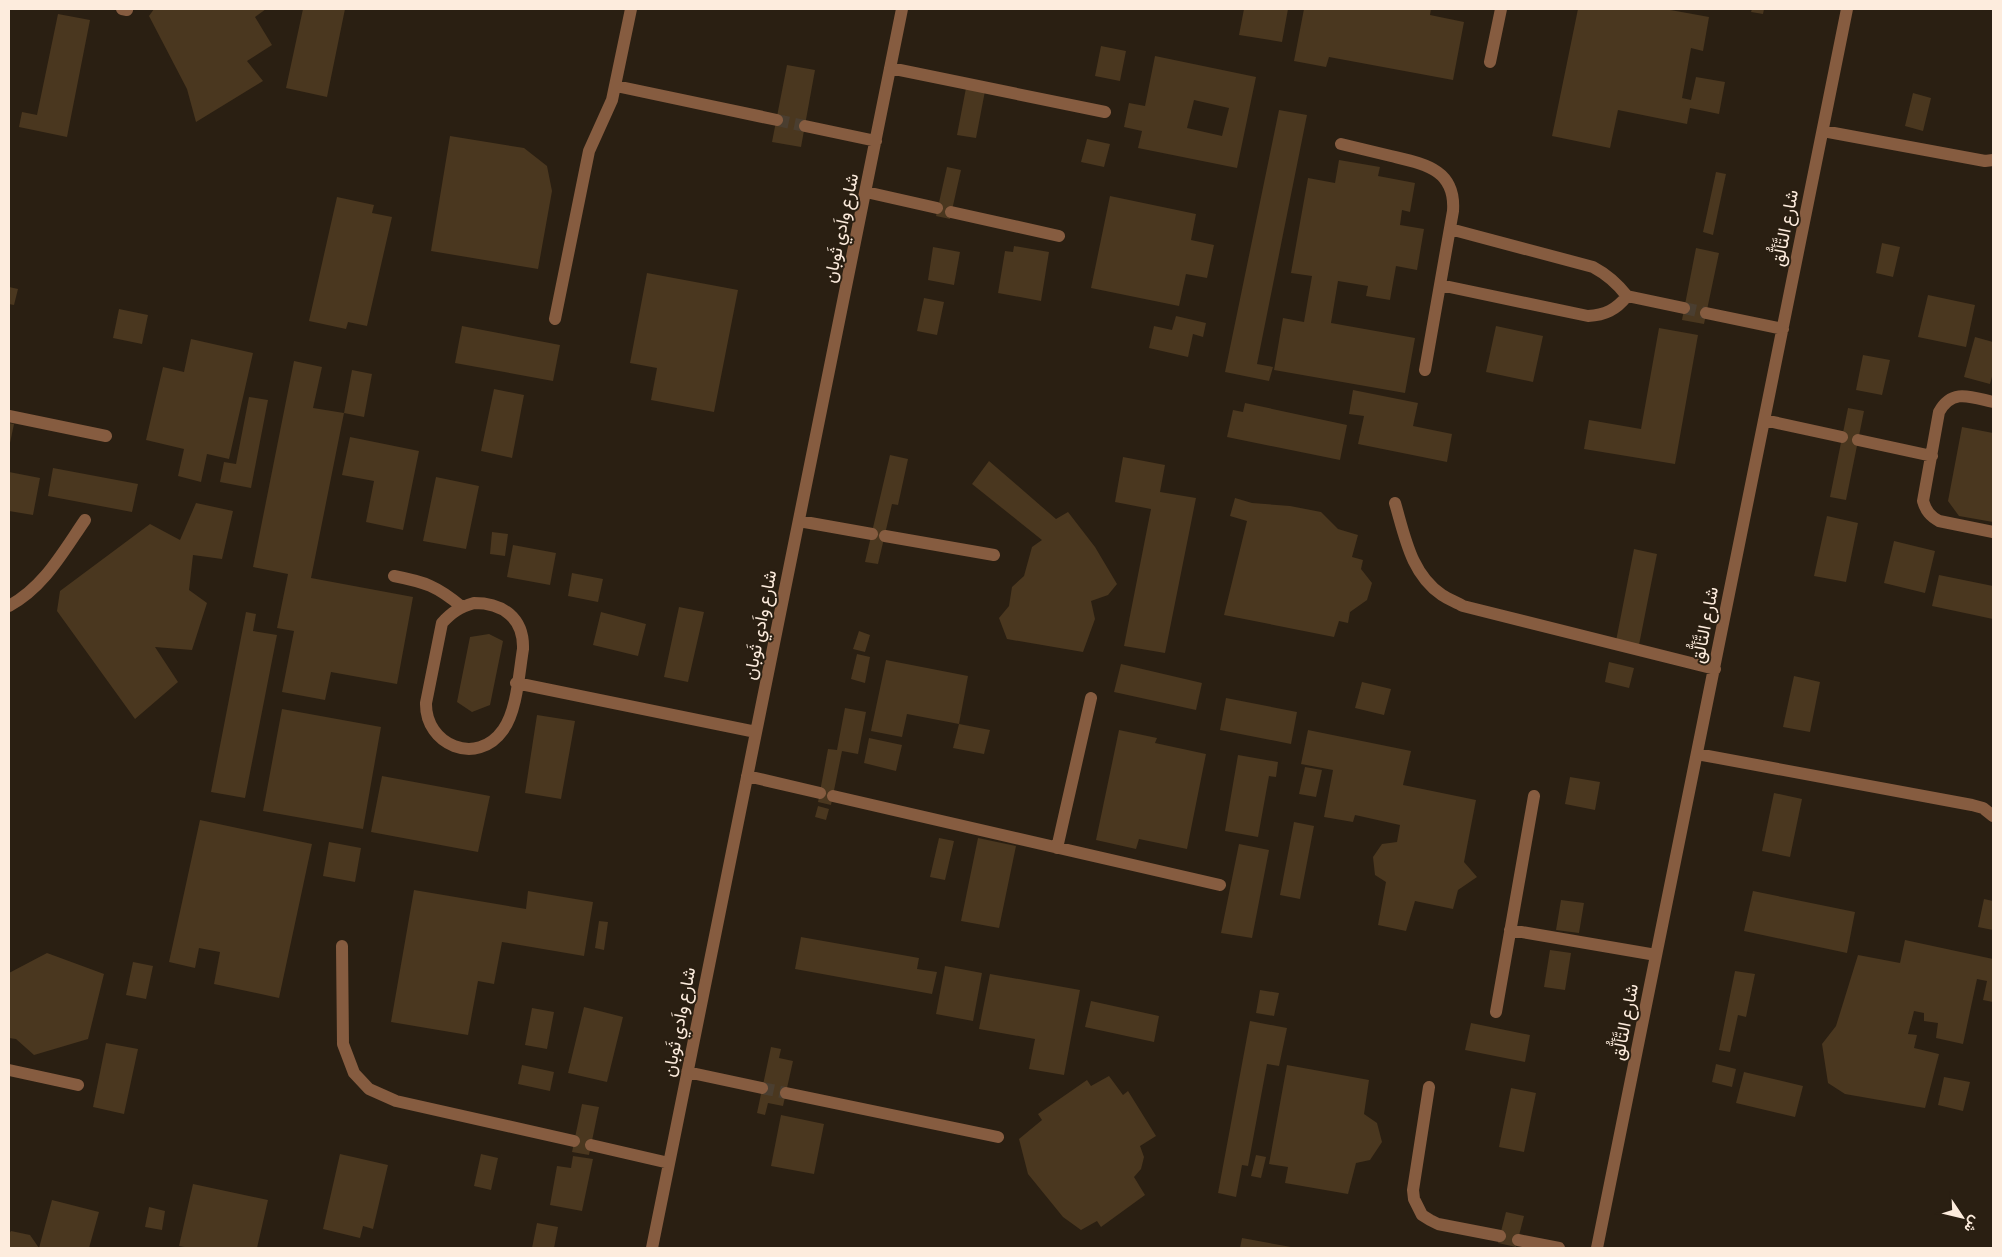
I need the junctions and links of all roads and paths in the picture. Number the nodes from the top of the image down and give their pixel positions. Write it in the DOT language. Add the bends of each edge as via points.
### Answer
graph roads {
  1 [pos="631,9"];
  2 [pos="902,9"];
  3 [pos="1501,9"];
  4 [pos="1847,9"];
  5 [pos="1490,62"];
  6 [pos="890,68"];
  7 [pos="616,86"];
  8 [pos="1105,112"];
  9 [pos="777,120"];
  10 [pos="805,126"];
  11 [pos="1823,131"];
  12 [pos="876,141"];
  13 [pos="1342,144"];
  14 [pos="1993,160"];
  15 [pos="866,192"];
  16 [pos="937,208"];
  17 [pos="951,212"];
  18 [pos="1450,229"];
  19 [pos="1059,236"];
  20 [pos="1440,285"];
  21 [pos="1627,296"];
  22 [pos="1684,308"];
  23 [pos="1706,313"];
  24 [pos="555,319"];
  25 [pos="1783,329"];
  26 [pos="1425,370"];
  27 [pos="1993,402"];
  28 [pos="9,416"];
  29 [pos="1764,420"];
  30 [pos="106,436"];
  31 [pos="1842,437"];
  32 [pos="1858,440"];
  33 [pos="1932,456"];
  34 [pos="1395,503"];
  35 [pos="85,520"];
  36 [pos="799,521"];
  37 [pos="1993,532"];
  38 [pos="994,555"];
  39 [pos="394,576"];
  40 [pos="9,606"];
  41 [pos="462,607"];
  42 [pos="1715,669"];
  43 [pos="516,683"];
  44 [pos="1092,698"];
  45 [pos="756,732"];
  46 [pos="1697,754"];
  47 [pos="747,776"];
  48 [pos="820,793"];
  49 [pos="833,796"];
  50 [pos="1534,796"];
  51 [pos="1993,816"];
  52 [pos="1057,848"];
  53 [pos="1220,884"];
  54 [pos="1510,930"];
  55 [pos="342,946"];
  56 [pos="1656,955"];
  57 [pos="1496,1012"];
  58 [pos="9,1070"];
  59 [pos="687,1072"];
  60 [pos="78,1085"];
  61 [pos="1429,1087"];
  62 [pos="762,1088"];
  63 [pos="786,1093"];
  64 [pos="998,1138"];
  65 [pos="574,1141"];
  66 [pos="591,1145"];
  67 [pos="669,1163"];
  68 [pos="1500,1236"];
  69 [pos="1518,1240"];
  70 [pos="652,1248"];
  71 [pos="1559,1248"];
  72 [pos="1597,1248"];
  1 -- 7 [label="street"];
  2 -- 6 [label="street, شارع واَدي ثَوبان"];
  3 -- 5 [label="street"];
  4 -- 11 [label="street, شارع التَّألُّق"];
  6 -- 8 [label="street"];
  6 -- 12 [label="street, شارع واَدي ثَوبان"];
  7 -- 9 [label="street"];
  7 -- 24 [label="street" via="589,152"];
  10 -- 12 [label="street"];
  11 -- 14 [label="street"];
  11 -- 25 [label="street, شارع التَّألُّق"];
  12 -- 15 [label="street, شارع واَدي ثَوبان"];
  13 -- 18 [label="street" via="1426,165 1439,173 1449,184 1454,198"];
  15 -- 16 [label="street"];
  15 -- 36 [label="street, شارع واَدي ثَوبان"];
  17 -- 19 [label="street"];
  18 -- 20 [label="street"];
  18 -- 21 [label="street" via="1593,267 1618,284"];
  20 -- 21 [label="street" via="1588,316 1610,312"];
  20 -- 26 [label="street"];
  21 -- 22 [label="street"];
  23 -- 25 [label="street"];
  25 -- 29 [label="street, شارع التَّألُّق"];
  27 -- 33 [label="street" via="1965,396 1950,398 1939,412"];
  28 -- 30 [label="street"];
  29 -- 31 [label="street"];
  29 -- 42 [label="street, شارع التَّألُّق"];
  32 -- 33 [label="street"];
  33 -- 37 [label="street" via="1923,501 1931,517 1939,522"];
  34 -- 42 [label="street" via="1414,564 1424,580 1463,606"];
  35 -- 40 [label="street" via="43,580"];
  36 -- 38 [label="street"];
  36 -- 45 [label="street, شارع واَدي ثَوبان"];
  39 -- 41 [label="street" via="438,588"];
  41 -- 43 [label="street" via="487,603 500,607 519,624 524,643"];
  41 -- 43 [label="street" via="442,624 429,684 426,713 436,735 458,748 482,747 493,741 508,722"];
  42 -- 46 [label="street, شارع التَّألُّق"];
  43 -- 45 [label="street"];
  44 -- 52 [label="street"];
  45 -- 47 [label="street, شارع واَدي ثَوبان"];
  46 -- 51 [label="street" via="1972,805"];
  46 -- 56 [label="street, شارع التَّألُّق"];
  47 -- 48 [label="street"];
  47 -- 59 [label="street, شارع واَدي ثَوبان"];
  49 -- 52 [label="street"];
  50 -- 54 [label="street"];
  52 -- 53 [label="street"];
  54 -- 56 [label="street"];
  54 -- 57 [label="street"];
  55 -- 65 [label="street" via="343,1044 354,1073 369,1089 396,1101"];
  56 -- 72 [label="street, شارع التَّألُّق"];
  58 -- 60 [label="street"];
  59 -- 62 [label="street"];
  59 -- 67 [label="street, شارع واَدي ثَوبان"];
  61 -- 68 [label="street" via="1413,1190 1417,1208 1438,1224"];
  63 -- 64 [label="street"];
  66 -- 67 [label="street"];
  67 -- 70 [label="street, شارع واَدي ثَوبان"];
  69 -- 71 [label="street"];
}
